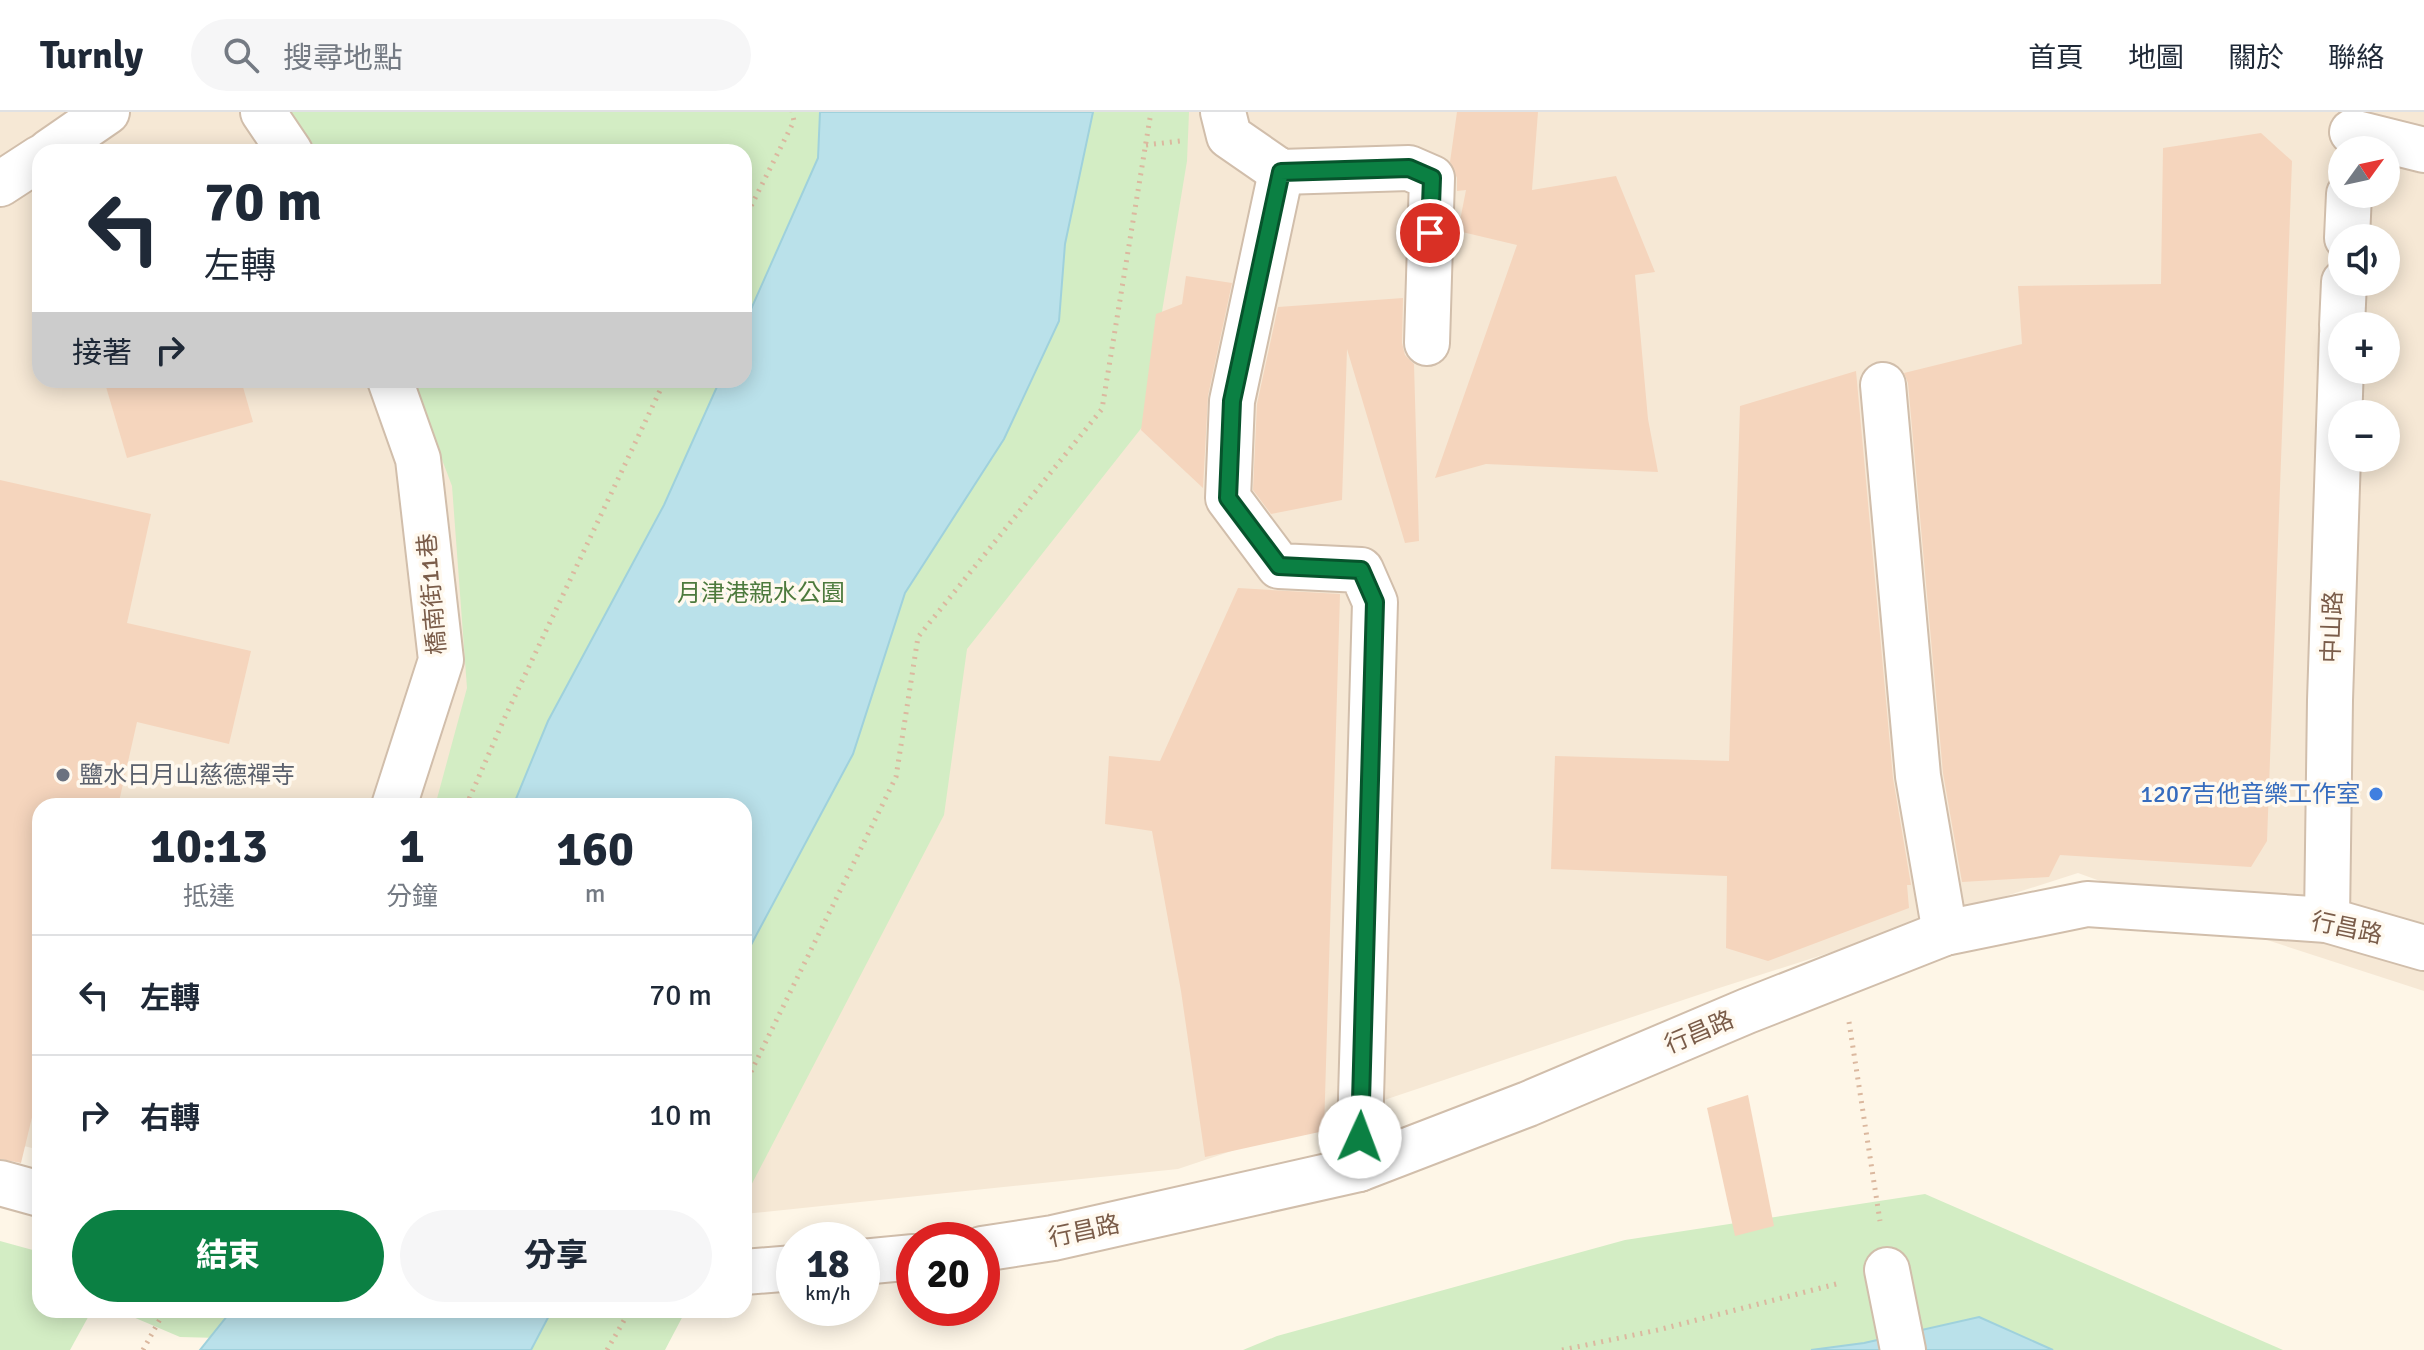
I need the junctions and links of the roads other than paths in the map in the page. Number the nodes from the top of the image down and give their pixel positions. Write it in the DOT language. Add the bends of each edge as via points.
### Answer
graph roads {
  1 [pos="107,112"];
  2 [pos="263,112"];
  3 [pos="1223,112"];
  4 [pos="2351,131"];
  5 [pos="61,144"];
  6 [pos="285,144"];
  7 [pos="2424,150"];
  8 [pos="32,163"];
  9 [pos="1281,172"];
  10 [pos="0,184"];
  11 [pos="1427,343"];
  12 [pos="2340,384"];
  13 [pos="1883,385"];
  14 [pos="393,388"];
  15 [pos="397,798"];
  16 [pos="2327,920"];
  17 [pos="1945,933"];
  18 [pos="2424,948"];
  19 [pos="1359,1169"];
  20 [pos="0,1183"];
  21 [pos="32,1192"];
  22 [pos="1000,1246"];
  23 [pos="776,1270"];
  24 [pos="1887,1270"];
  25 [pos="752,1272"];
  26 [pos="1903,1350"];
  1 -- 5 [label="street"];
  2 -- 6 [label="street"];
  3 -- 9 [label="street" via="1229,136"];
  4 -- 7 [label="street"];
  8 -- 10 [label="street"];
  9 -- 11 [label="street" via="1409,168 1432,178"];
  9 -- 19 [label="street" via="1232,401 1228,498 1279,566 1361,570 1375,602"];
  12 -- 16 [label="street, 中山路"];
  13 -- 17 [label="street" via="1918,776"];
  14 -- 15 [label="street, 橋南街11巷" via="418,459 441,660"];
  16 -- 17 [label="street, 行昌路" via="2087,904"];
  16 -- 18 [label="street, 行昌路"];
  17 -- 19 [label="street, 行昌路"];
  19 -- 22 [label="street, 行昌路"];
  20 -- 21 [label="street"];
  23 -- 25 [label="street"];
  24 -- 26 [label="street"];
}
